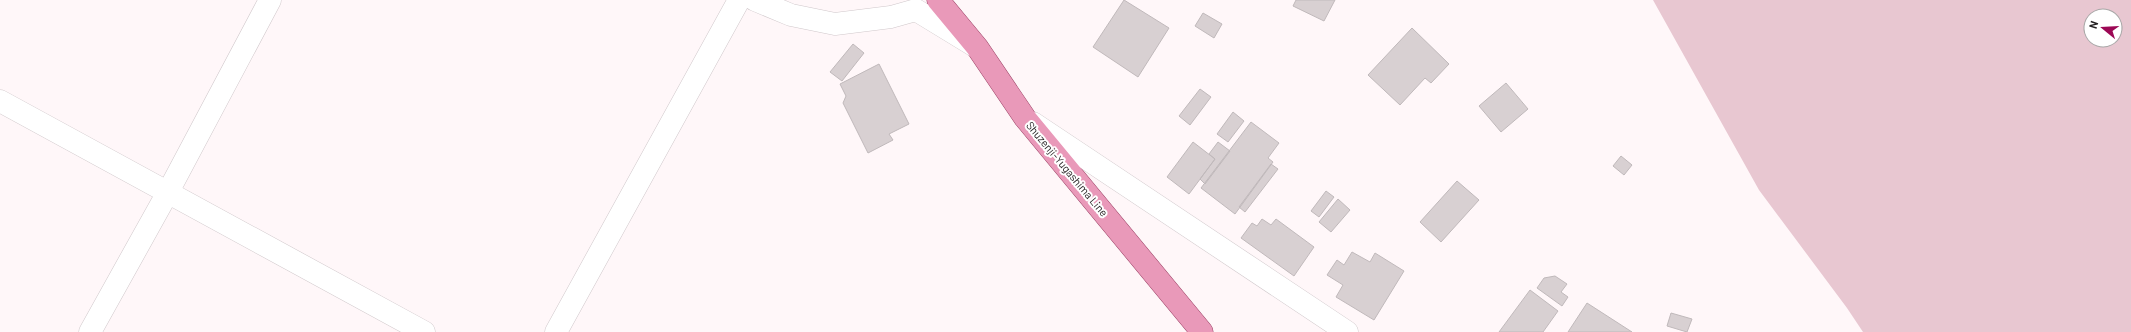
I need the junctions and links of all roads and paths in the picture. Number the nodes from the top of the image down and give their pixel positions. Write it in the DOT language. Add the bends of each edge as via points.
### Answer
graph roads {
  1 [pos="270,0"];
  2 [pos="739,0"];
  3 [pos="755,0"];
  4 [pos="938,0"];
  5 [pos="977,47"];
  6 [pos="0,101"];
  7 [pos="1025,118"];
  8 [pos="168,192"];
  9 [pos="90,332"];
  10 [pos="424,332"];
  11 [pos="556,332"];
  12 [pos="1202,332"];
  13 [pos="1347,332"];
  1 -- 8 [label="street"];
  2 -- 11 [label="street"];
  3 -- 5 [label="street" via="791,15 835,24 891,17 916,10"];
  4 -- 5 [label="main road, Shuzenji-Yugashima Line"];
  5 -- 7 [label="main road, Shuzenji-Yugashima Line"];
  6 -- 8 [label="street"];
  7 -- 12 [label="main road, Shuzenji-Yugashima Line"];
  7 -- 13 [label="street"];
  8 -- 9 [label="street"];
  8 -- 10 [label="street"];
}
